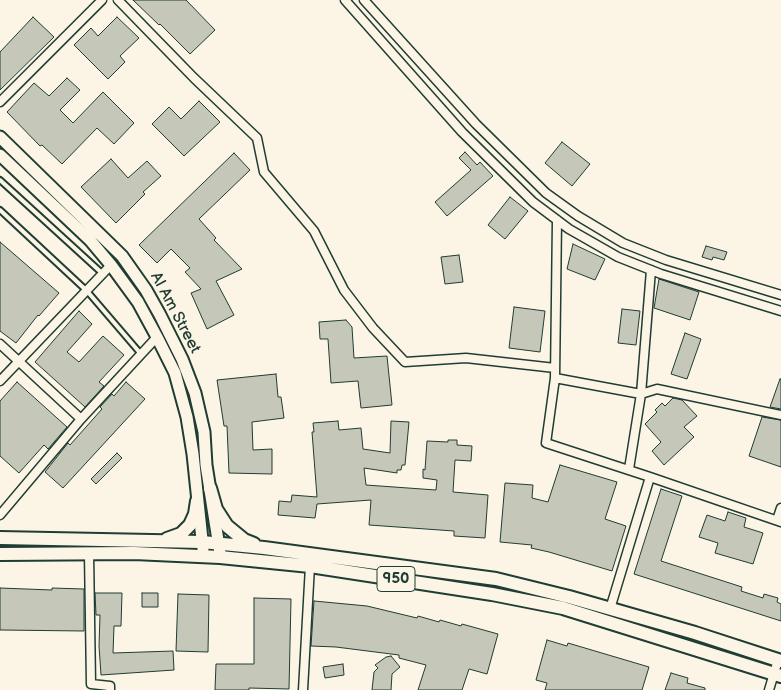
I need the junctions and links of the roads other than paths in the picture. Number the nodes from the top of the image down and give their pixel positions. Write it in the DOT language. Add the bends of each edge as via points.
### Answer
graph roads {
  1 [pos="102,0"];
  2 [pos="118,0"];
  3 [pos="344,0"];
  4 [pos="364,0"];
  5 [pos="0,102"];
  6 [pos="0,137"];
  7 [pos="0,155"];
  8 [pos="0,180"];
  9 [pos="0,210"];
  10 [pos="557,220"];
  11 [pos="111,266"];
  12 [pos="651,270"];
  13 [pos="103,274"];
  14 [pos="87,291"];
  15 [pos="781,295"];
  16 [pos="781,311"];
  17 [pos="158,337"];
  18 [pos="0,344"];
  19 [pos="141,354"];
  20 [pos="19,361"];
  21 [pos="555,368"];
  22 [pos="555,378"];
  23 [pos="0,380"];
  24 [pos="641,394"];
  25 [pos="781,415"];
  26 [pos="82,419"];
  27 [pos="628,470"];
  28 [pos="650,476"];
  29 [pos="210,488"];
  30 [pos="197,502"];
  31 [pos="781,508"];
  32 [pos="0,515"];
  33 [pos="779,521"];
  34 [pos="0,538"];
  35 [pos="156,540"];
  36 [pos="202,542"];
  37 [pos="264,548"];
  38 [pos="220,550"];
  39 [pos="89,553"];
  40 [pos="0,554"];
  41 [pos="204,556"];
  42 [pos="310,566"];
  43 [pos="610,609"];
  44 [pos="780,661"];
  45 [pos="778,674"];
  46 [pos="110,690"];
  47 [pos="303,690"];
  48 [pos="769,690"];
  1 -- 5 [label="street"];
  2 -- 21 [label="street" via="256,138 264,172 314,231 344,290 361,313 405,362 466,358"];
  3 -- 10 [label="street" via="462,132 533,202"];
  4 -- 15 [label="street" via="476,124 546,193 578,216 623,243 666,260"];
  6 -- 29 [label="main road, Al Am Street" via="122,256 146,290 182,358 194,392 204,432"];
  7 -- 11 [label="main road, Al Am Street" via="90,240"];
  8 -- 13 [label="lane"];
  9 -- 14 [label="lane"];
  10 -- 12 [label="street" via="618,257"];
  10 -- 21 [label="street"];
  11 -- 13 [label="street"];
  11 -- 17 [label="main road, Al Am Street" via="138,302"];
  12 -- 16 [label="street"];
  12 -- 24 [label="street"];
  13 -- 14 [label="street"];
  14 -- 19 [label="lane"];
  14 -- 20 [label="street"];
  17 -- 19 [label="street"];
  17 -- 30 [label="main road, Al Am Street" via="175,373 187,416"];
  18 -- 20 [label="street"];
  19 -- 26 [label="street"];
  20 -- 23 [label="street"];
  20 -- 26 [label="street"];
  21 -- 22 [label="street"];
  22 -- 24 [label="street"];
  22 -- 27 [label="street" via="546,443"];
  24 -- 25 [label="street" via="658,389"];
  24 -- 27 [label="street"];
  26 -- 32 [label="street"];
  27 -- 28 [label="street"];
  28 -- 33 [label="street"];
  28 -- 43 [label="street"];
  29 -- 37 [label="main road" via="216,509 227,526 244,540"];
  29 -- 38 [label="main road, Al Am Street"];
  30 -- 35 [label="main road" via="190,525 181,534"];
  30 -- 36 [label="main road, Al Am Street"];
  31 -- 33 [label="street"];
  34 -- 35 [label="main road, 950 / 950"];
  35 -- 36 [label="main road, 950 / 950"];
  36 -- 38 [label="main road, 950 / 950"];
  36 -- 41 [label="main road, Al Am Street"];
  37 -- 38 [label="main road, 950 / 950"];
  37 -- 43 [label="main road, 950 / 950" via="496,579"];
  38 -- 41 [label="main road, 950"];
  38 -- 42 [label="main road, 950"];
  39 -- 40 [label="main road, 950"];
  39 -- 41 [label="main road, 950"];
  39 -- 46 [label="street" via="91,684 110,686"];
  42 -- 45 [label="main road, 950" via="563,608"];
  42 -- 47 [label="street"];
  43 -- 44 [label="main road, 950 / 950"];
  44 -- 45 [label="street"];
  45 -- 48 [label="street"];
}
